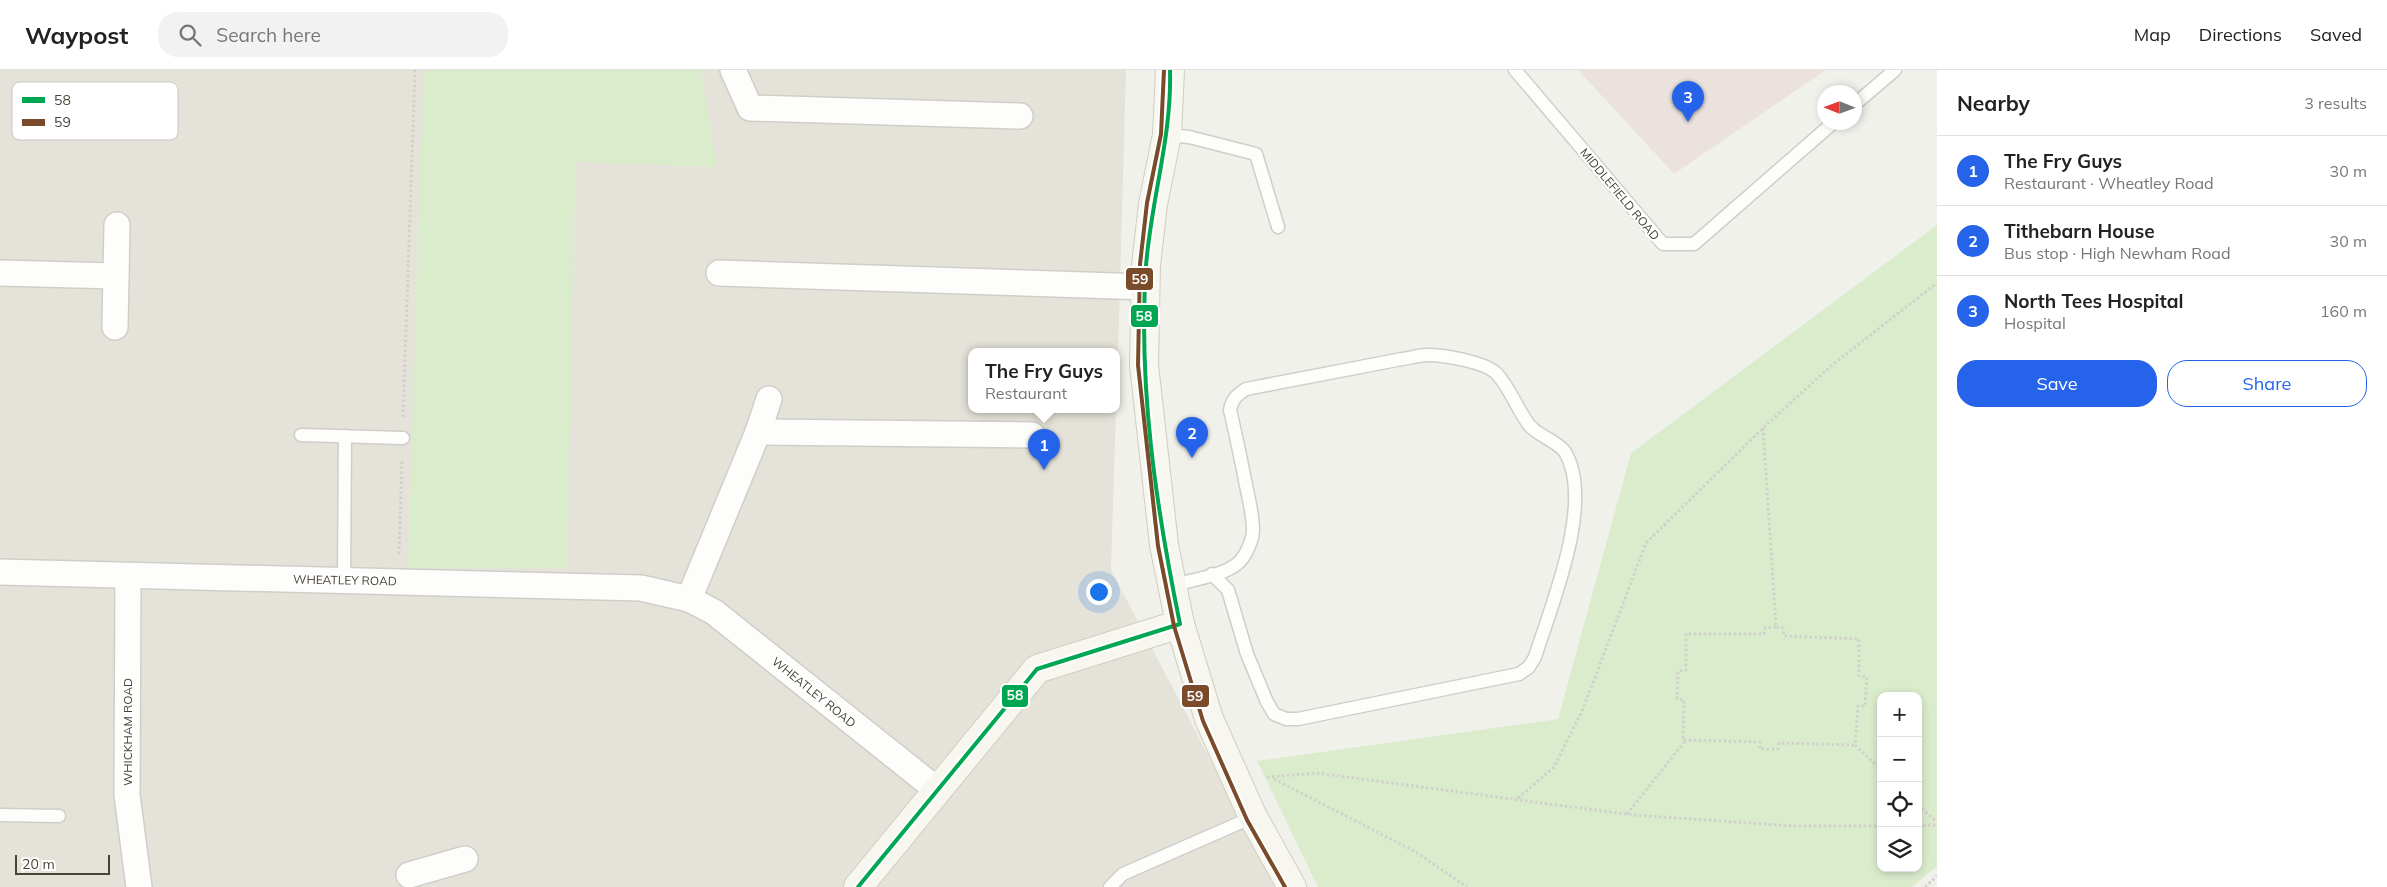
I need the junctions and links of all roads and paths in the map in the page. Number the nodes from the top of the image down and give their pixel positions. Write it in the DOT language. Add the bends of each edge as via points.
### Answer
graph roads {
  1 [pos="415,70"];
  2 [pos="733,70"];
  3 [pos="1170,70"];
  4 [pos="1515,70"];
  5 [pos="1895,70"];
  6 [pos="1862,98"];
  7 [pos="1020,116"];
  8 [pos="1825,130"];
  9 [pos="1167,135"];
  10 [pos="117,225"];
  11 [pos="1278,227"];
  12 [pos="0,273"];
  13 [pos="719,273"];
  14 [pos="116,276"];
  15 [pos="1937,283"];
  16 [pos="1146,286"];
  17 [pos="115,327"];
  18 [pos="769,399"];
  19 [pos="1763,428"];
  20 [pos="758,432"];
  21 [pos="301,434"];
  22 [pos="1032,435"];
  23 [pos="344,436"];
  24 [pos="402,438"];
  25 [pos="0,572"];
  26 [pos="1212,574"];
  27 [pos="128,576"];
  28 [pos="344,580"];
  29 [pos="398,581"];
  30 [pos="1172,586"];
  31 [pos="689,599"];
  32 [pos="1180,624"];
  33 [pos="1776,627"];
  34 [pos="1686,740"];
  35 [pos="1855,746"];
  36 [pos="1877,766"];
  37 [pos="1273,778"];
  38 [pos="1237,784"];
  39 [pos="936,789"];
  40 [pos="1518,798"];
  41 [pos="1922,809"];
  42 [pos="1627,814"];
  43 [pos="0,815"];
  44 [pos="59,816"];
  45 [pos="1254,817"];
  46 [pos="1937,824"];
  47 [pos="1877,826"];
  48 [pos="1922,826"];
  49 [pos="465,859"];
  50 [pos="1937,876"];
  51 [pos="425,877"];
  52 [pos="139,887"];
  53 [pos="858,887"];
  54 [pos="1110,887"];
  55 [pos="1292,887"];
  56 [pos="1467,887"];
  57 [pos="1925,887"];
  1 -- 24 [label="path"];
  2 -- 7 [label="street" via="750,108"];
  3 -- 9 [label="street"];
  4 -- 8 [label="lane, MIDDLEFIELD ROAD" via="1664,244 1694,244"];
  5 -- 6 [label="lane"];
  9 -- 11 [label="lane" via="1189,137 1256,154"];
  9 -- 16 [label="street" via="1153,204"];
  10 -- 14 [label="street"];
  12 -- 14 [label="street"];
  13 -- 16 [label="street"];
  14 -- 17 [label="street"];
  15 -- 19 [label="path" via="1832,365"];
  16 -- 30 [label="street" via="1144,365 1164,545"];
  18 -- 20 [label="street"];
  19 -- 33 [label="path"];
  19 -- 40 [label="path" via="1646,543 1582,708 1554,767"];
  20 -- 22 [label="street" via="972,445"];
  20 -- 31 [label="street"];
  21 -- 23 [label="lane"];
  23 -- 24 [label="lane"];
  23 -- 28 [label="lane"];
  24 -- 29 [label="path"];
  25 -- 27 [label="street, WHEATLEY ROAD"];
  26 -- 26 [label="lane" via="1239,562 1253,532 1230,410 1236,395 1246,389 1402,359 1428,355 1450,357 1496,373 1529,428 1564,451 1572,470 1572,540 1535,658 1519,674 1286,719 1274,714 1267,702 1247,654 1228,590"];
  26 -- 30 [label="lane"];
  27 -- 28 [label="street, WHEATLEY ROAD"];
  27 -- 52 [label="street, WHICKHAM ROAD" via="127,795"];
  28 -- 29 [label="street, WHEATLEY ROAD"];
  29 -- 31 [label="street, WHEATLEY ROAD" via="641,588"];
  30 -- 32 [label="street"];
  31 -- 39 [label="street, WHEATLEY ROAD" via="714,612"];
  32 -- 38 [label="street" via="1209,719"];
  32 -- 39 [label="street" via="1037,669"];
  33 -- 34 [label="path" via="1766,628 1764,634 1686,634 1686,670 1678,671 1677,699 1684,700 1683,740"];
  33 -- 35 [label="path" via="1783,628 1784,636 1859,639 1859,676 1867,677 1866,706 1858,706"];
  34 -- 35 [label="path" via="1760,742 1760,749 1778,749 1779,743"];
  34 -- 42 [label="path"];
  35 -- 36 [label="path"];
  37 -- 38 [label="path" via="1262,776"];
  37 -- 40 [label="path" via="1316,774"];
  37 -- 56 [label="path" via="1416,852"];
  38 -- 45 [label="street"];
  39 -- 53 [label="street"];
  40 -- 42 [label="path"];
  41 -- 46 [label="path"];
  42 -- 47 [label="path" via="1794,826"];
  43 -- 44 [label="lane"];
  45 -- 54 [label="lane" via="1123,874"];
  45 -- 55 [label="street"];
  46 -- 48 [label="path"];
  49 -- 51 [label="street"];
  50 -- 57 [label="path"];
}
